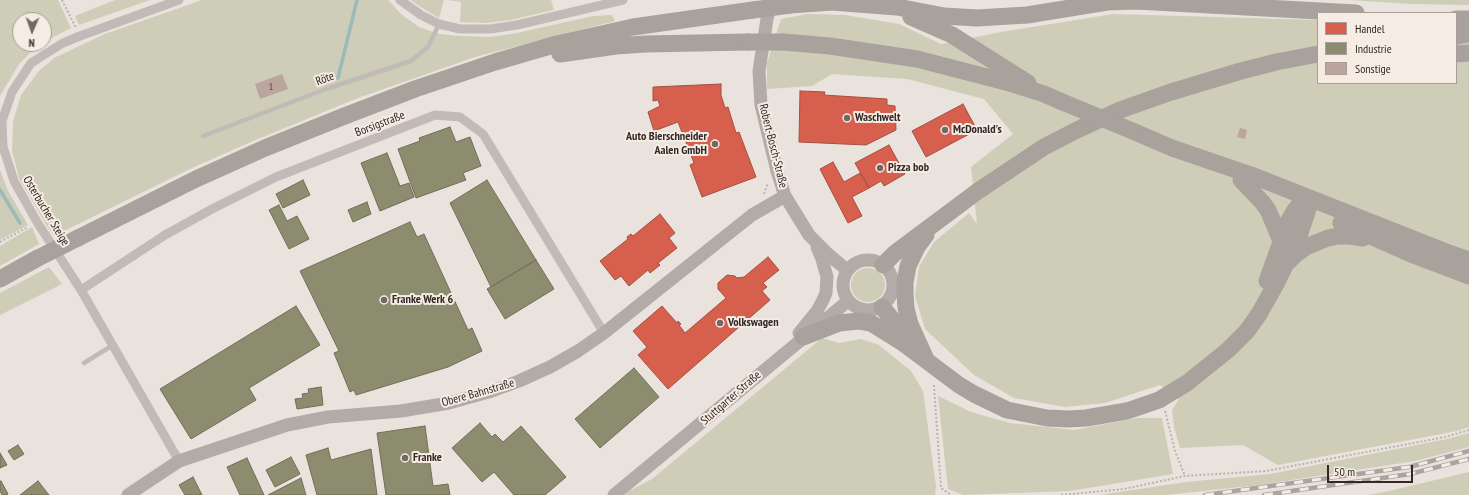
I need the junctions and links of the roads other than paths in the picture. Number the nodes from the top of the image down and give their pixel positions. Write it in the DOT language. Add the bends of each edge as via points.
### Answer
graph roads {
  1 [pos="178,0"];
  2 [pos="400,0"];
  3 [pos="623,0"];
  4 [pos="772,0"];
  5 [pos="870,5"];
  6 [pos="1338,12"];
  7 [pos="1457,18"];
  8 [pos="1469,19"];
  9 [pos="439,24"];
  10 [pos="1469,34"];
  11 [pos="1457,36"];
  12 [pos="1469,53"];
  13 [pos="1317,54"];
  14 [pos="1457,54"];
  15 [pos="1317,58"];
  16 [pos="1276,62"];
  17 [pos="473,70"];
  18 [pos="1044,94"];
  19 [pos="1,120"];
  20 [pos="203,136"];
  21 [pos="1172,148"];
  22 [pos="1241,180"];
  23 [pos="786,196"];
  24 [pos="1305,202"];
  25 [pos="948,212"];
  26 [pos="813,240"];
  27 [pos="1281,242"];
  28 [pos="1411,254"];
  29 [pos="1469,260"];
  30 [pos="883,265"];
  31 [pos="1285,266"];
  32 [pos="847,270"];
  33 [pos="1469,276"];
  34 [pos="0,280"];
  35 [pos="82,290"];
  36 [pos="848,301"];
  37 [pos="882,307"];
  38 [pos="604,333"];
  39 [pos="803,337"];
  40 [pos="113,345"];
  41 [pos="779,356"];
  42 [pos="926,359"];
  43 [pos="1214,361"];
  44 [pos="84,363"];
  45 [pos="179,461"];
  46 [pos="128,495"];
  47 [pos="614,495"];
  1 -- 19 [label="street, Osterbucher Steige" via="63,43 32,63 12,92"];
  2 -- 9 [label="street" via="420,15"];
  3 -- 9 [label="street" via="517,26 490,30 460,29"];
  4 -- 23 [label="street, Robert-Bosch-Straße" via="759,71 762,105 777,171"];
  5 -- 6 [label="highway" via="977,18 1027,15 1107,2 1136,1"];
  5 -- 17 [label="highway, bridge" via="832,2 790,5 671,21 557,44"];
  5 -- 18 [label="highway" via="901,13 952,35"];
  7 -- 8 [label="highway"];
  9 -- 20 [label="lane, Röte" via="428,47 411,61"];
  10 -- 11 [label="highway"];
  12 -- 14 [label="highway"];
  13 -- 16 [label="highway"];
  15 -- 16 [label="highway"];
  16 -- 25 [label="highway" via="1149,99 1084,127 1044,147"];
  17 -- 18 [label="highway, bridge" via="616,46 783,42 917,59"];
  17 -- 34 [label="highway, bridge" via="400,94 265,148 196,179 38,258"];
  18 -- 21 [label="highway, bridge"];
  19 -- 35 [label="street, Osterbucher Steige" via="3,146 14,181 37,222"];
  21 -- 22 [label="highway"];
  21 -- 24 [label="highway" via="1251,175"];
  22 -- 24 [label="highway"];
  22 -- 27 [label="highway" via="1268,210"];
  23 -- 26 [label="street, Robert-Bosch-Straße"];
  23 -- 38 [label="street, Obere Bahnstraße" via="752,215"];
  24 -- 27 [label="highway" via="1289,220"];
  24 -- 28 [label="highway"];
  24 -- 29 [label="highway"];
  24 -- 31 [label="highway" via="1299,236"];
  25 -- 30 [label="highway"];
  25 -- 42 [label="highway" via="917,247 908,266 905,282 910,324"];
  26 -- 32 [label="street, Robert-Bosch-Straße"];
  26 -- 41 [label="street" via="826,269 826,293 817,311"];
  27 -- 43 [label="highway" via="1250,313"];
  28 -- 31 [label="highway" via="1364,239 1338,236 1306,247 1294,255"];
  28 -- 33 [label="highway"];
  30 -- 32 [label="street" via="876,261 864,260"];
  30 -- 37 [label="street" via="891,274 893,286 890,298"];
  31 -- 43 [label="highway" via="1251,325"];
  32 -- 36 [label="street" via="842,286"];
  35 -- 38 [label="street, Borsigstraße" via="165,235 276,177 435,115 460,117 483,134"];
  35 -- 40 [label="street, Osterbucher Steige"];
  36 -- 37 [label="street" via="864,310"];
  36 -- 39 [label="street, Stuttgarter Straße"];
  37 -- 42 [label="highway"];
  38 -- 45 [label="street, Obere Bahnstraße" via="550,367 492,391 449,403 402,411 328,417 287,425"];
  39 -- 41 [label="street, Stuttgarter Straße"];
  39 -- 42 [label="highway" via="839,323 871,323"];
  40 -- 44 [label="lane"];
  40 -- 45 [label="street, Osterbucher Steige"];
  41 -- 47 [label="street, Stuttgarter Straße"];
  42 -- 43 [label="highway" via="974,394 1007,410 1047,418 1086,418 1127,411 1159,400 1187,383"];
  45 -- 46 [label="street, Obere Bahnstraße"];
}
